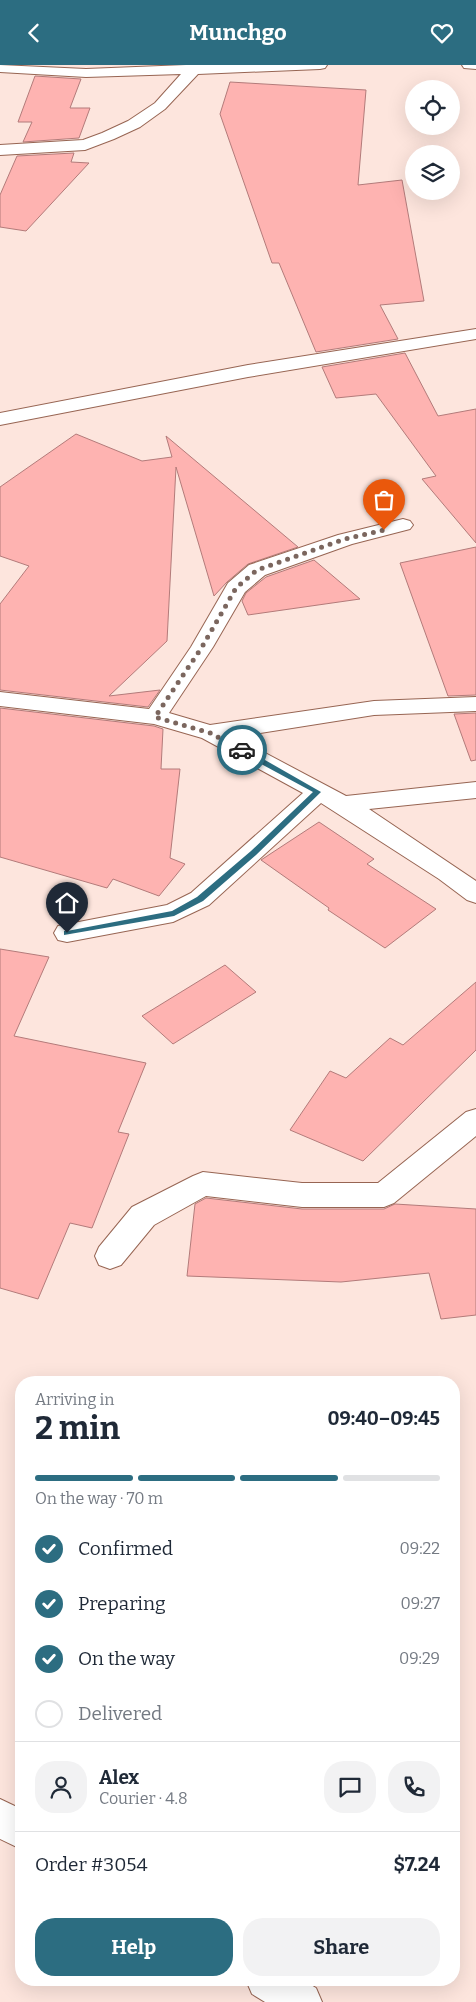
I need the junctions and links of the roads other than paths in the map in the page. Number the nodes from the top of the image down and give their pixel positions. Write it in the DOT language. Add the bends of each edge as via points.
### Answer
graph roads {
  1 [pos="320,65"];
  2 [pos="469,65"];
  3 [pos="476,65"];
  4 [pos="194,67"];
  5 [pos="0,68"];
  6 [pos="0,150"];
  7 [pos="476,334"];
  8 [pos="0,419"];
  9 [pos="403,525"];
  10 [pos="0,699"];
  11 [pos="476,704"];
  12 [pos="155,717"];
  13 [pos="210,733"];
  14 [pos="476,790"];
  15 [pos="318,792"];
  16 [pos="343,804"];
  17 [pos="476,894"];
  18 [pos="67,933"];
  19 [pos="476,1120"];
  20 [pos="110,1256"];
  21 [pos="0,1818"];
  22 [pos="15,1827"];
  23 [pos="276,1986"];
  24 [pos="302,2002"];
  1 -- 4 [label="street"];
  2 -- 3 [label="street"];
  4 -- 5 [label="street" via="86,73"];
  4 -- 6 [label="street" via="160,106 108,137 78,146"];
  7 -- 8 [label="street" via="248,371"];
  9 -- 12 [label="street" via="345,539 257,570 236,588 202,647"];
  10 -- 12 [label="street"];
  11 -- 13 [label="street" via="374,708"];
  12 -- 13 [label="street"];
  13 -- 15 [label="street"];
  14 -- 16 [label="street"];
  15 -- 16 [label="street"];
  15 -- 18 [label="street" via="200,899 174,913"];
  16 -- 17 [label="street"];
  19 -- 20 [label="street" via="384,1195 302,1195 204,1185 143,1216"];
  21 -- 22 [label="street"];
  23 -- 24 [label="street"];
}
